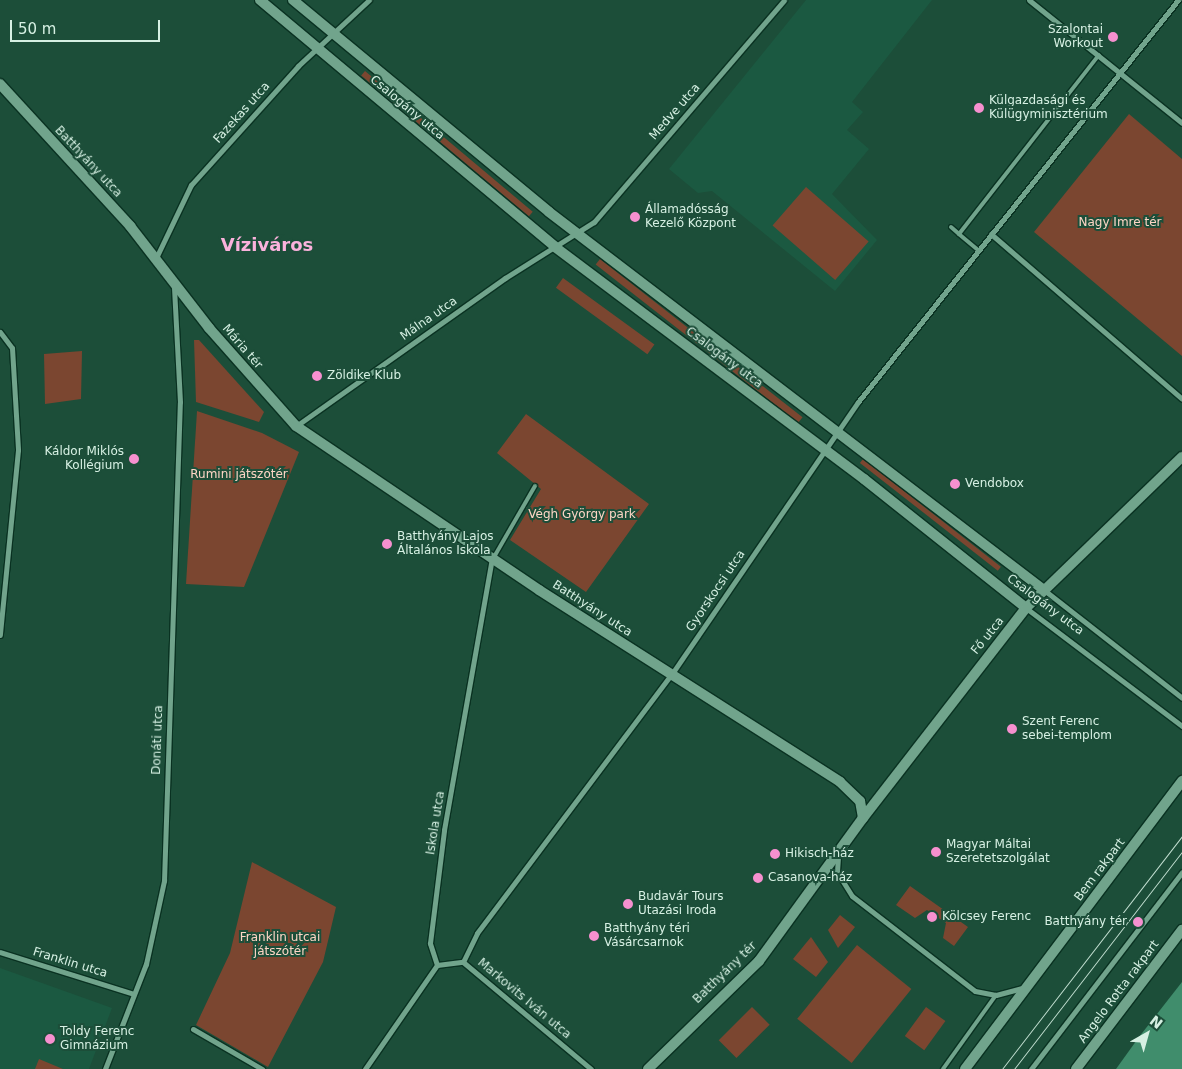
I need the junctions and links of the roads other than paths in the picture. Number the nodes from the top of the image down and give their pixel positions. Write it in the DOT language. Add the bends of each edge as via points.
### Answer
graph roads {
  1 [pos="260,0"];
  2 [pos="293,0"];
  3 [pos="369,0"];
  4 [pos="784,0"];
  5 [pos="1029,0"];
  6 [pos="1178,0"];
  7 [pos="334,34"];
  8 [pos="318,49"];
  9 [pos="1099,55"];
  10 [pos="1122,74"];
  11 [pos="0,84"];
  12 [pos="1182,123"];
  13 [pos="952,227"];
  14 [pos="577,233"];
  15 [pos="959,234"];
  16 [pos="991,234"];
  17 [pos="555,247"];
  18 [pos="978,250"];
  19 [pos="156,258"];
  20 [pos="174,281"];
  21 [pos="0,332"];
  22 [pos="1182,399"];
  23 [pos="296,426"];
  24 [pos="838,431"];
  25 [pos="825,449"];
  26 [pos="1182,457"];
  27 [pos="536,486"];
  28 [pos="492,559"];
  29 [pos="1044,590"];
  30 [pos="1026,608"];
  31 [pos="0,635"];
  32 [pos="671,675"];
  33 [pos="1182,698"];
  34 [pos="1182,726"];
  35 [pos="1182,781"];
  36 [pos="863,818"];
  37 [pos="838,854"];
  38 [pos="1182,872"];
  39 [pos="1182,930"];
  40 [pos="0,952"];
  41 [pos="463,962"];
  42 [pos="437,965"];
  43 [pos="1029,986"];
  44 [pos="134,994"];
  45 [pos="996,995"];
  46 [pos="193,1029"];
  47 [pos="653,1067"];
  48 [pos="105,1069"];
  49 [pos="262,1069"];
  50 [pos="365,1069"];
  51 [pos="592,1069"];
  52 [pos="942,1069"];
  53 [pos="965,1069"];
  54 [pos="1031,1069"];
  55 [pos="1076,1069"];
  1 -- 8 [label="street, Csalogány utca"];
  2 -- 7 [label="street, Csalogány utca"];
  3 -- 7 [label="street, Fazekas utca"];
  4 -- 14 [label="street, Medve utca" via="594,222"];
  5 -- 9 [label="street"];
  6 -- 10 [label="street"];
  7 -- 8 [label="street, Fazekas utca"];
  7 -- 14 [label="street, Csalogány utca"];
  8 -- 17 [label="street, Csalogány utca"];
  8 -- 19 [label="street, Fazekas utca" via="191,185"];
  9 -- 10 [label="street"];
  9 -- 15 [label="lane"];
  10 -- 12 [label="street"];
  10 -- 16 [label="street"];
  11 -- 19 [label="street, Batthyány utca"];
  13 -- 15 [label="lane"];
  14 -- 17 [label="street, Málna utca"];
  14 -- 24 [label="street, Csalogány utca"];
  15 -- 18 [label="lane"];
  16 -- 18 [label="street, Gyorskocsi utca"];
  16 -- 22 [label="street"];
  17 -- 23 [label="street, Málna utca" via="505,278"];
  17 -- 25 [label="street, Csalogány utca"];
  18 -- 24 [label="street, Gyorskocsi utca"];
  19 -- 20 [label="street, Mária tér"];
  20 -- 23 [label="street, Mária tér"];
  20 -- 44 [label="street, Donáti utca" via="180,402 164,881 146,964"];
  21 -- 31 [label="street" via="12,348 18,450"];
  23 -- 28 [label="street, Batthyány utca"];
  24 -- 25 [label="street, Gyorskocsi utca"];
  24 -- 29 [label="street, Csalogány utca"];
  25 -- 30 [label="street, Csalogány utca"];
  25 -- 32 [label="street, Gyorskocsi utca"];
  26 -- 29 [label="street, Fő utca"];
  27 -- 28 [label="lane"];
  28 -- 32 [label="street, Batthyány utca"];
  28 -- 42 [label="street, Iskola utca" via="444,830 430,943"];
  29 -- 30 [label="street, Fő utca"];
  29 -- 33 [label="street, Csalogány utca"];
  30 -- 34 [label="street, Csalogány utca"];
  30 -- 36 [label="street, Fő utca"];
  32 -- 36 [label="street, Batthyány utca" via="840,782 860,801"];
  32 -- 41 [label="street, Gyorskocsi utca" via="477,933"];
  35 -- 43 [label="street, Bem rakpart"];
  36 -- 37 [label="street, Fő utca"];
  37 -- 45 [label="street" via="837,872 852,896 975,991"];
  37 -- 47 [label="street, Batthyány tér" via="759,961"];
  38 -- 54 [label="street"];
  39 -- 55 [label="street, Angelo Rotta rakpart"];
  40 -- 44 [label="street, Franklin utca"];
  41 -- 42 [label="street, Markovits Iván utca"];
  41 -- 51 [label="street, Markovits Iván utca"];
  42 -- 50 [label="street"];
  43 -- 45 [label="street"];
  43 -- 53 [label="street, Bem rakpart"];
  44 -- 48 [label="street, Donáti utca"];
  45 -- 52 [label="lane"];
  46 -- 49 [label="street"];
}
